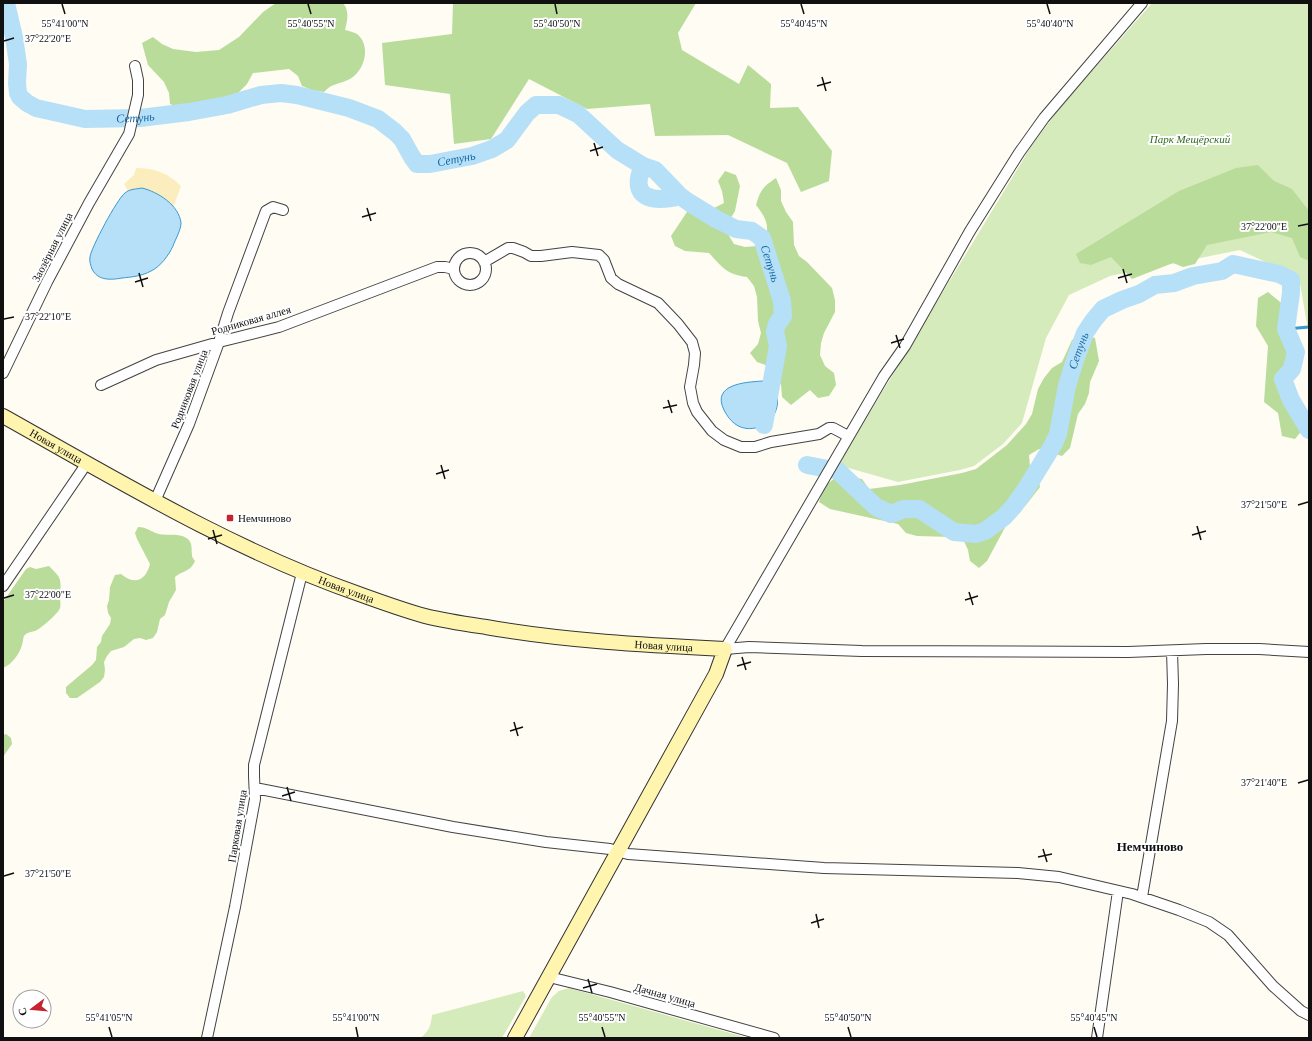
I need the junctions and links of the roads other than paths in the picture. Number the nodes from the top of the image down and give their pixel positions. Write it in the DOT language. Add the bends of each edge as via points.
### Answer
graph roads {
  1 [pos="1142,3"];
  2 [pos="135,66"];
  3 [pos="283,210"];
  4 [pos="484,262"];
  5 [pos="454,270"];
  6 [pos="219,342"];
  7 [pos="3,373"];
  8 [pos="101,385"];
  9 [pos="3,416"];
  10 [pos="848,436"];
  11 [pos="87,463"];
  12 [pos="155,501"];
  13 [pos="302,573"];
  14 [pos="3,586"];
  15 [pos="725,649"];
  16 [pos="1172,651"];
  17 [pos="1309,652"];
  18 [pos="255,788"];
  19 [pos="618,851"];
  20 [pos="1118,891"];
  21 [pos="1142,897"];
  22 [pos="549,977"];
  23 [pos="1309,1015"];
  24 [pos="207,1038"];
  25 [pos="515,1038"];
  26 [pos="774,1038"];
  27 [pos="1096,1038"];
  1 -- 10 [label="street" via="1044,118 1019,153"];
  2 -- 7 [label="street, Заозёрная улица" via="138,95 130,134 85,209"];
  3 -- 6 [label="street, Родниковая улица" via="273,206 266,211"];
  4 -- 5 [label="street" via="475,254 463,254 455,263"];
  4 -- 5 [label="street" via="485,274 481,280 470,285 459,280"];
  4 -- 10 [label="street" via="508,248 530,256 572,252 599,255 604,260 611,278 622,286 658,302 692,342 695,353 690,387 692,403 712,431 724,440 741,447 755,447 819,434 829,428"];
  5 -- 6 [label="street, Родниковая аллея" via="437,268 279,327"];
  6 -- 8 [label="street, Родниковая аллея" via="156,360"];
  6 -- 12 [label="street, Родниковая улица"];
  9 -- 11 [label="street, Новая улица"];
  10 -- 15 [label="street"];
  11 -- 12 [label="street, Новая улица"];
  11 -- 14 [label="street"];
  12 -- 13 [label="street, Новая улица" via="205,528"];
  13 -- 15 [label="street, Новая улица" via="389,604 460,623 599,642"];
  13 -- 18 [label="street, Парковая улица" via="254,765"];
  15 -- 16 [label="street" via="749,647 862,651"];
  15 -- 19 [label="street" via="716,674"];
  16 -- 17 [label="street" via="1259,649"];
  16 -- 21 [label="street" via="1172,721"];
  18 -- 19 [label="street" via="453,827"];
  18 -- 24 [label="street, Парковая улица" via="235,907"];
  19 -- 20 [label="street" via="628,854 824,868 1018,873 1059,877"];
  19 -- 22 [label="street"];
  20 -- 21 [label="street"];
  20 -- 27 [label="street"];
  21 -- 23 [label="street" via="1209,922 1228,935 1273,986"];
  22 -- 25 [label="street"];
  22 -- 26 [label="street, Дачная улица"];
}
